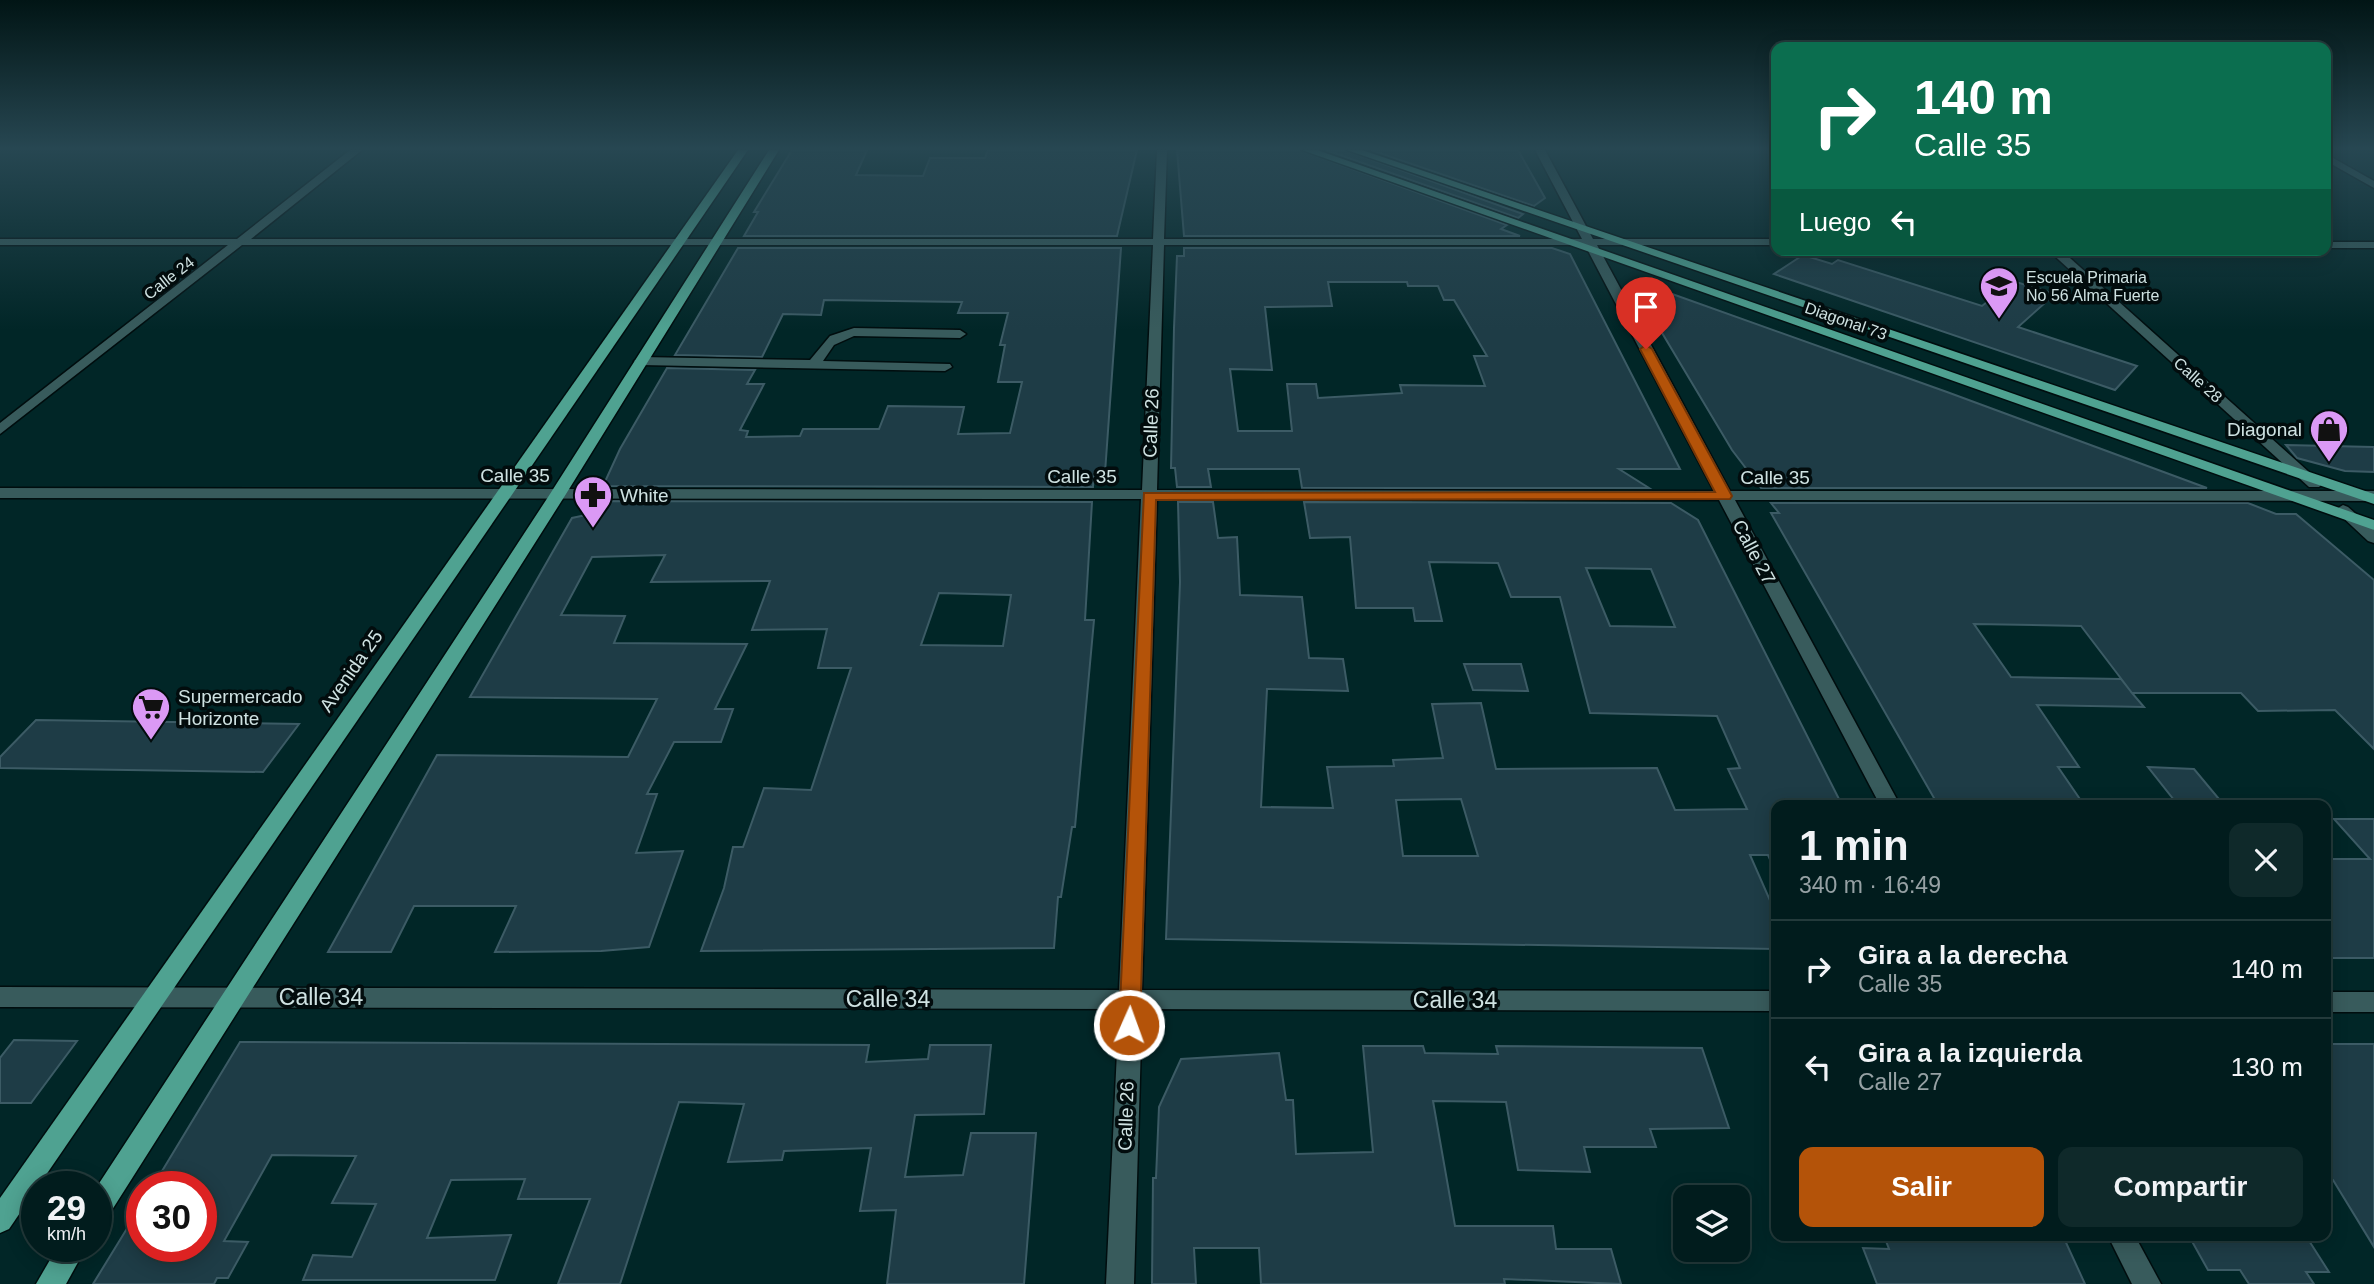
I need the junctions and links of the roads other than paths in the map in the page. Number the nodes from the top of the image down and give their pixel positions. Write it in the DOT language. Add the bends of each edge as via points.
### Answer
graph roads {
  1 [pos="281,210"];
  2 [pos="701,210"];
  3 [pos="735,210"];
  4 [pos="1159,210"];
  5 [pos="1478,210"];
  6 [pos="1509,210"];
  7 [pos="1572,210"];
  8 [pos="1564,240"];
  9 [pos="1588,240"];
  10 [pos="1618,241"];
  11 [pos="0,242"];
  12 [pos="240,242"];
  13 [pos="1771,242"];
  14 [pos="678,243"];
  15 [pos="714,243"];
  16 [pos="1158,243"];
  17 [pos="2331,245"];
  18 [pos="2374,245"];
  19 [pos="2060,256"];
  20 [pos="960,334"];
  21 [pos="640,361"];
  22 [pos="814,365"];
  23 [pos="945,368"];
  24 [pos="0,430"];
  25 [pos="2304,475"];
  26 [pos="0,494"];
  27 [pos="507,494"];
  28 [pos="558,494"];
  29 [pos="2286,495"];
  30 [pos="2327,495"];
  31 [pos="1149,496"];
  32 [pos="1725,496"];
  33 [pos="2371,497"];
  34 [pos="2350,517"];
  35 [pos="2374,525"];
  36 [pos="2374,538"];
  37 [pos="1887,800"];
  38 [pos="0,997"];
  39 [pos="156,997"];
  40 [pos="234,997"];
  41 [pos="1130,999"];
  42 [pos="1771,1000"];
  43 [pos="2331,1002"];
  44 [pos="2374,1002"];
  45 [pos="112,1187"];
  46 [pos="0,1220"];
  47 [pos="2124,1241"];
  48 [pos="64,1262"];
  49 [pos="50,1284"];
  50 [pos="1120,1284"];
  51 [pos="2147,1284"];
  1 -- 12 [label="street, Calle 24"];
  2 -- 14 [label="main road, Avenida 25"];
  3 -- 15 [label="main road"];
  4 -- 16 [label="street, Calle 26"];
  5 -- 8 [label="main road, Diagonal 73"];
  6 -- 9 [label="main road, Diagonal 73"];
  7 -- 9 [label="street, Calle 27"];
  8 -- 9 [label="main road, Diagonal 73"];
  8 -- 16 [label="street"];
  9 -- 10 [label="street"];
  9 -- 29 [label="main road, Diagonal 73"];
  9 -- 32 [label="street, Calle 27"];
  10 -- 13 [label="street"];
  10 -- 25 [label="main road, Diagonal 73"];
  11 -- 12 [label="street"];
  12 -- 14 [label="street"];
  12 -- 24 [label="street, Calle 24"];
  14 -- 15 [label="street"];
  14 -- 27 [label="main road, Avenida 25"];
  15 -- 16 [label="street"];
  15 -- 21 [label="main road"];
  16 -- 31 [label="street, Calle 26"];
  17 -- 18 [label="street"];
  19 -- 25 [label="street, Calle 28"];
  20 -- 22 [label="street" via="837,335"];
  21 -- 22 [label="street"];
  21 -- 28 [label="main road"];
  22 -- 23 [label="street"];
  25 -- 30 [label="street, Calle 28"];
  25 -- 33 [label="main road, Diagonal 73"];
  26 -- 27 [label="street, Calle 35"];
  27 -- 28 [label="street, Calle 35"];
  27 -- 39 [label="main road, Avenida 25"];
  28 -- 31 [label="street, Calle 35"];
  28 -- 40 [label="main road"];
  29 -- 30 [label="street, Calle 35"];
  29 -- 32 [label="street, Calle 35"];
  29 -- 34 [label="main road, Diagonal 73"];
  30 -- 33 [label="street, Calle 35"];
  30 -- 34 [label="street, Calle 28"];
  31 -- 32 [label="street, Calle 35"];
  31 -- 41 [label="street, Calle 26"];
  32 -- 37 [label="street, Calle 27"];
  34 -- 35 [label="main road, Diagonal 73"];
  34 -- 36 [label="street, Calle 28"];
  38 -- 39 [label="street, Calle 34"];
  39 -- 40 [label="street, Calle 34"];
  39 -- 46 [label="main road, Avenida 25"];
  40 -- 41 [label="street, Calle 34"];
  40 -- 45 [label="main road"];
  41 -- 42 [label="street, Calle 34"];
  41 -- 50 [label="street, Calle 26"];
  43 -- 44 [label="street"];
  47 -- 51 [label="street"];
  48 -- 49 [label="main road"];
}
